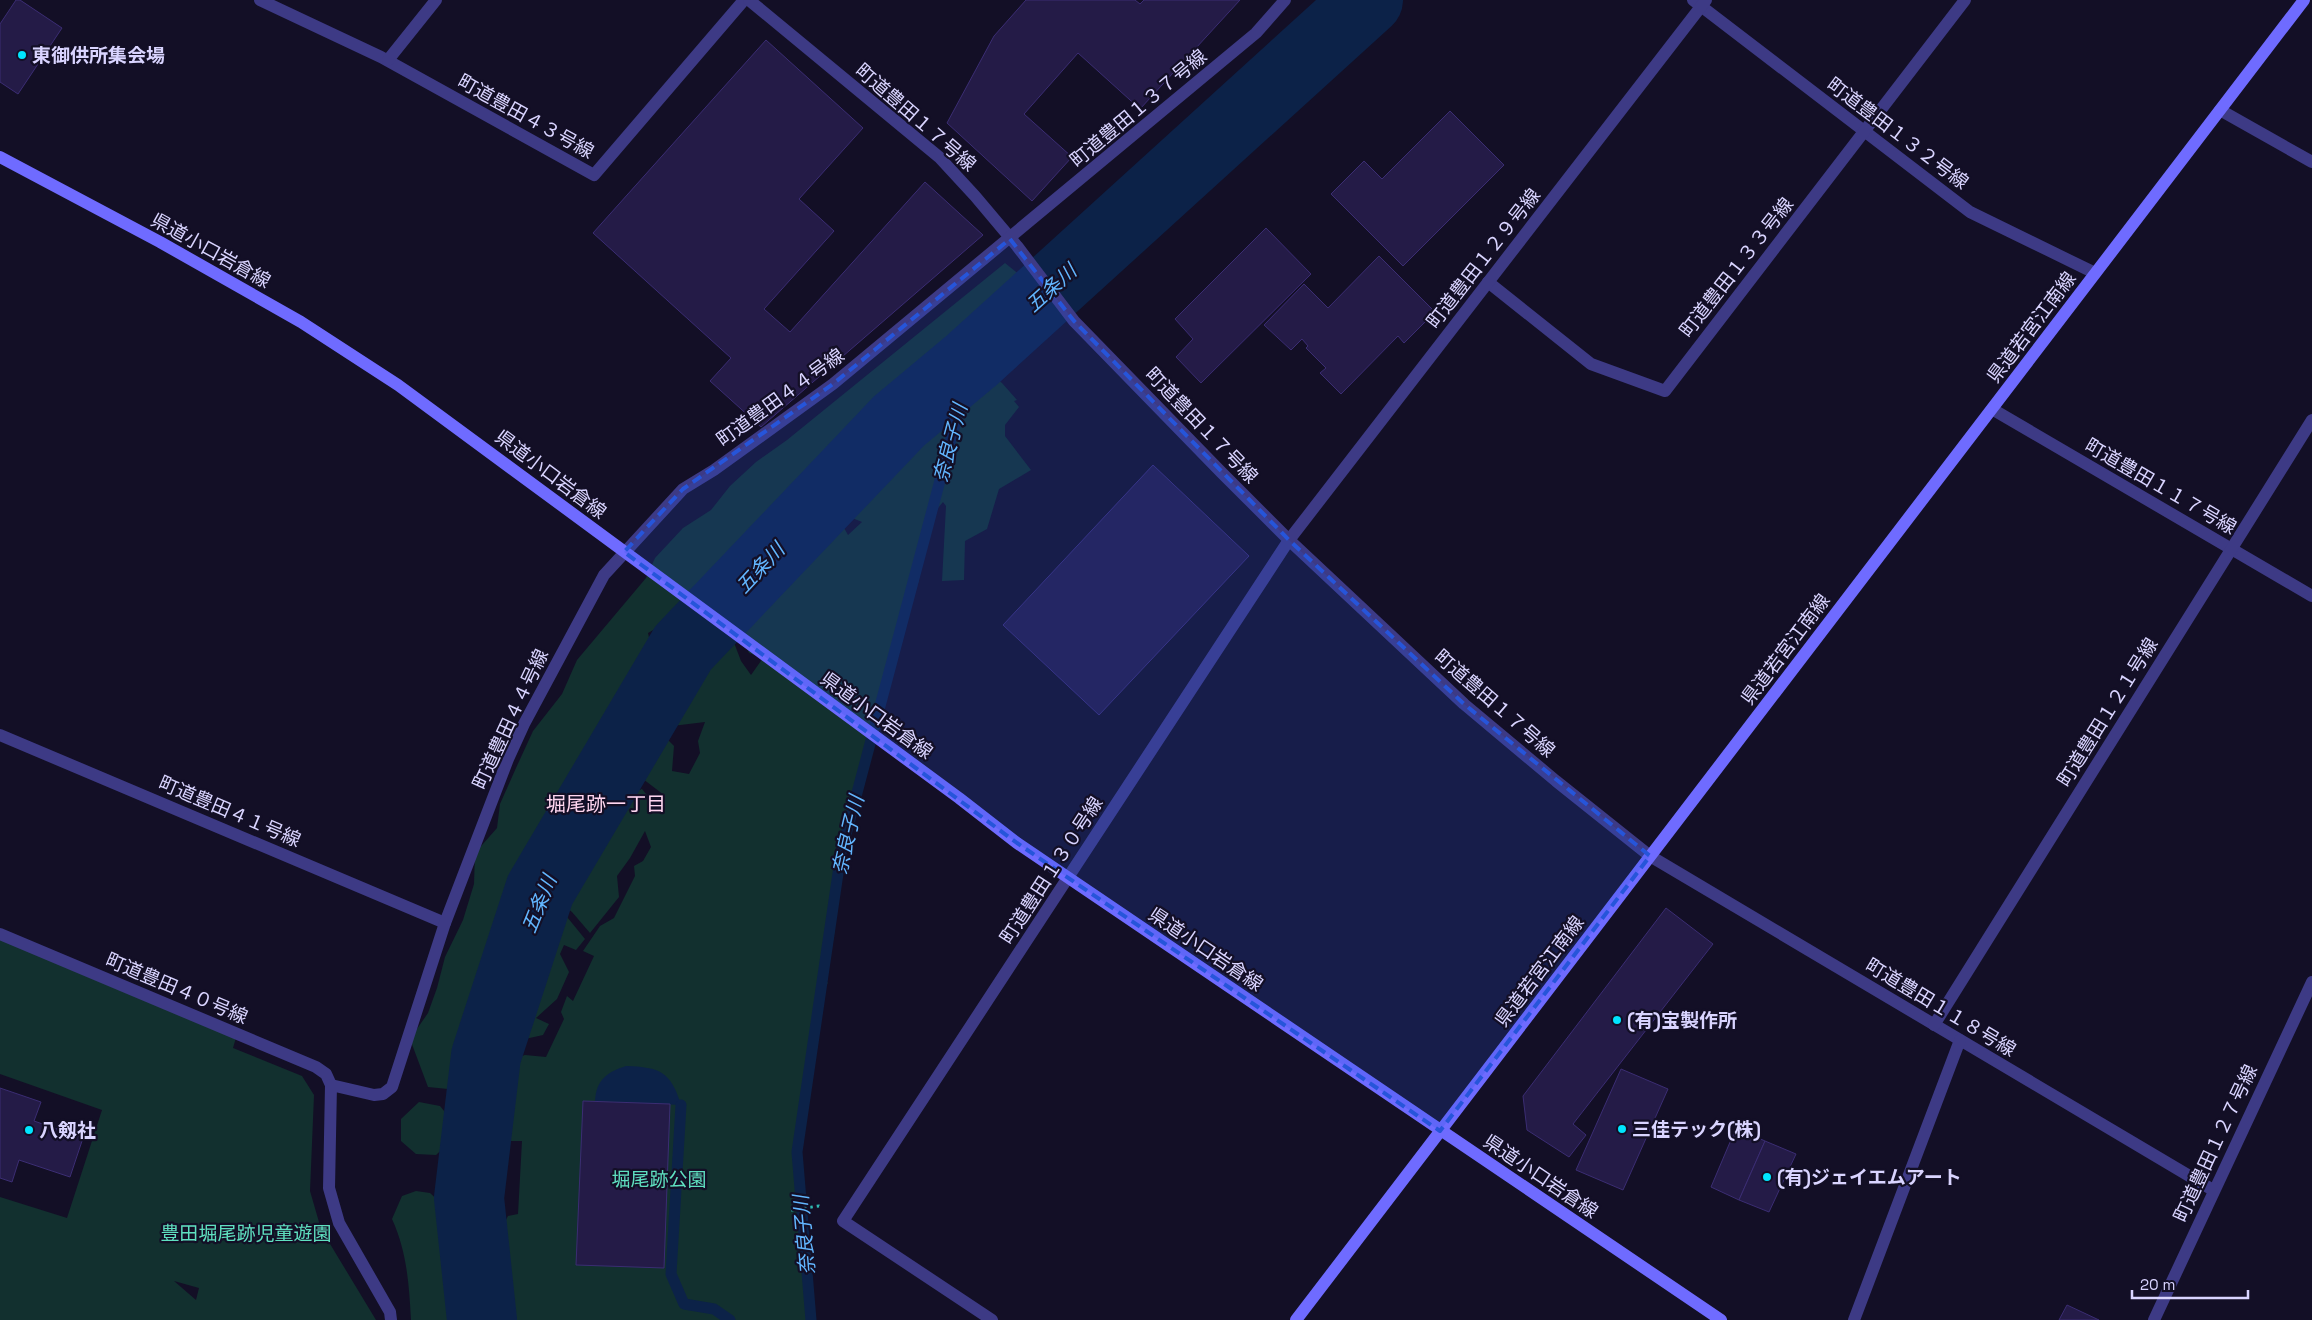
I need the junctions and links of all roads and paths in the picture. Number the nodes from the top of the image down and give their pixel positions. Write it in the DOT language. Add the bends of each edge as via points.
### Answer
graph roads {
  1 [pos="260,0"];
  2 [pos="436,0"];
  3 [pos="744,0"];
  4 [pos="749,0"];
  5 [pos="1285,0"];
  6 [pos="1965,0"];
  7 [pos="2304,0"];
  8 [pos="1700,2"];
  9 [pos="388,60"];
  10 [pos="2220,110"];
  11 [pos="1864,132"];
  12 [pos="0,157"];
  13 [pos="2312,162"];
  14 [pos="1014,243"];
  15 [pos="2095,273"];
  16 [pos="1488,282"];
  17 [pos="1992,409"];
  18 [pos="2312,420"];
  19 [pos="1289,540"];
  20 [pos="2231,549"];
  21 [pos="624,552"];
  22 [pos="2312,596"];
  23 [pos="0,734"];
  24 [pos="1650,856"];
  25 [pos="1068,878"];
  26 [pos="445,923"];
  27 [pos="0,934"];
  28 [pos="2312,982"];
  29 [pos="1934,1025"];
  30 [pos="1960,1040"];
  31 [pos="332,1085"];
  32 [pos="1440,1131"];
  33 [pos="2213,1190"];
  34 [pos="1718,1319"];
  35 [pos="392,1320"];
  36 [pos="992,1320"];
  37 [pos="1296,1320"];
  38 [pos="1854,1320"];
  39 [pos="2154,1320"];
  1 -- 9 [label="street, 町道豊田４３号線"];
  2 -- 9 [label="street"];
  3 -- 9 [label="street, 町道豊田４３号線" via="594,175"];
  4 -- 14 [label="street, 町道豊田１７号線" via="939,157"];
  5 -- 14 [label="street, 町道豊田１３７号線" via="1256,33"];
  6 -- 11 [label="street, 町道豊田１３３号線"];
  7 -- 10 [label="main road, 県道若宮江南線"];
  8 -- 11 [label="street, 町道豊田１３２号線"];
  8 -- 16 [label="street, 町道豊田１２９号線"];
  10 -- 13 [label="street"];
  10 -- 15 [label="main road, 県道若宮江南線"];
  11 -- 15 [label="street, 町道豊田１３２号線" via="1970,212"];
  11 -- 16 [label="street, 町道豊田１３３号線" via="1665,391 1591,364"];
  12 -- 21 [label="main road, 県道小口岩倉線" via="301,322 398,385"];
  14 -- 19 [label="street, 町道豊田１７号線" via="1074,321"];
  14 -- 21 [label="street, 町道豊田４４号線" via="833,384 683,489"];
  15 -- 17 [label="main road, 県道若宮江南線"];
  16 -- 19 [label="street, 町道豊田１２９号線"];
  17 -- 20 [label="street, 町道豊田１１７号線"];
  17 -- 24 [label="main road, 県道若宮江南線"];
  18 -- 20 [label="street, 町道豊田１２１号線"];
  19 -- 24 [label="street, 町道豊田１７号線" via="1464,704"];
  19 -- 25 [label="street, 町道豊田１３０号線"];
  20 -- 22 [label="street, 町道豊田１１７号線"];
  20 -- 29 [label="street, 町道豊田１２１号線"];
  21 -- 25 [label="main road, 県道小口岩倉線"];
  21 -- 26 [label="street, 町道豊田４４号線" via="604,575 524,724"];
  23 -- 26 [label="street, 町道豊田４１号線"];
  24 -- 29 [label="street, 町道豊田１１８号線"];
  24 -- 32 [label="main road, 県道若宮江南線"];
  25 -- 32 [label="main road, 県道小口岩倉線"];
  25 -- 36 [label="street, 町道豊田１３０号線" via="844,1221"];
  26 -- 31 [label="street, 町道豊田４４号線" via="392,1087 383,1094 374,1095"];
  27 -- 31 [label="street, 町道豊田４０号線" via="316,1067 326,1074"];
  28 -- 33 [label="street, 町道豊田１２７号線"];
  29 -- 30 [label="street, 町道豊田１１８号線"];
  30 -- 33 [label="street, 町道豊田１１８号線"];
  30 -- 38 [label="street"];
  31 -- 35 [label="street" via="328,1188 339,1223"];
  32 -- 34 [label="main road, 県道小口岩倉線"];
  32 -- 37 [label="main road, 県道若宮江南線"];
  33 -- 39 [label="street, 町道豊田１２７号線"];
}
